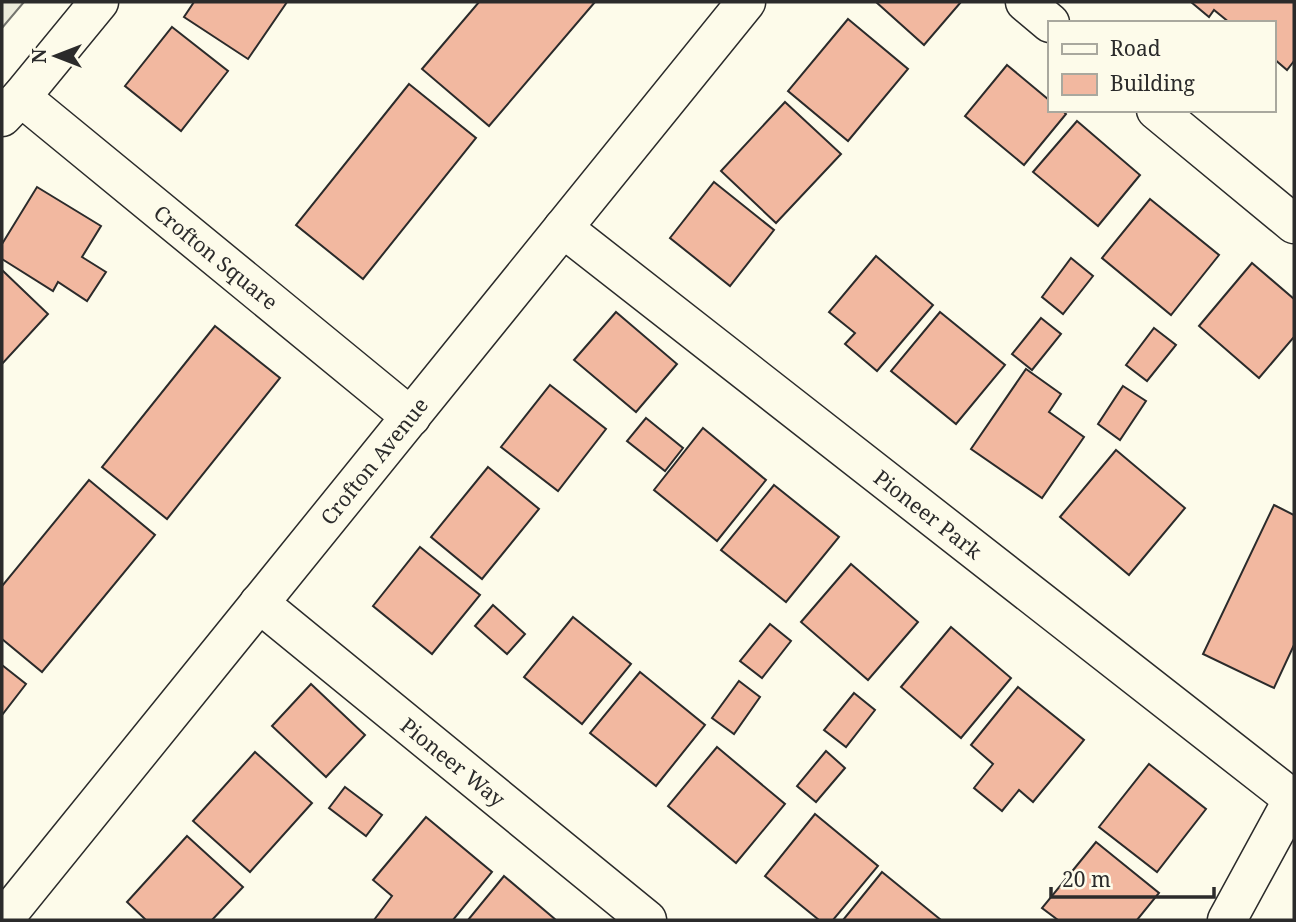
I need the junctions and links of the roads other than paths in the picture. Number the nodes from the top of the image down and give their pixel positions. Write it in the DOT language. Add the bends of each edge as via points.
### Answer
graph roads {
  1 [pos="99,2"];
  2 [pos="746,2"];
  3 [pos="1025,2"];
  4 [pos="1048,21"];
  5 [pos="11,107"];
  6 [pos="1158,112"];
  7 [pos="1294,224"];
  8 [pos="563,228"];
  9 [pos="411,417"];
  10 [pos="259,603"];
  11 [pos="1294,798"];
  12 [pos="3,920"];
  13 [pos="647,920"];
  14 [pos="1227,920"];
  1 -- 5 [label="street, Crofton Square"];
  2 -- 8 [label="street, Crofton Avenue"];
  3 -- 4 [label="street"];
  5 -- 9 [label="street, Crofton Square"];
  6 -- 7 [label="street"];
  8 -- 9 [label="street, Crofton Avenue"];
  8 -- 11 [label="street, Pioneer Park"];
  9 -- 10 [label="street, Crofton Avenue"];
  10 -- 12 [label="street, Crofton Avenue"];
  10 -- 13 [label="street, Pioneer Way"];
  11 -- 14 [label="street"];
}
